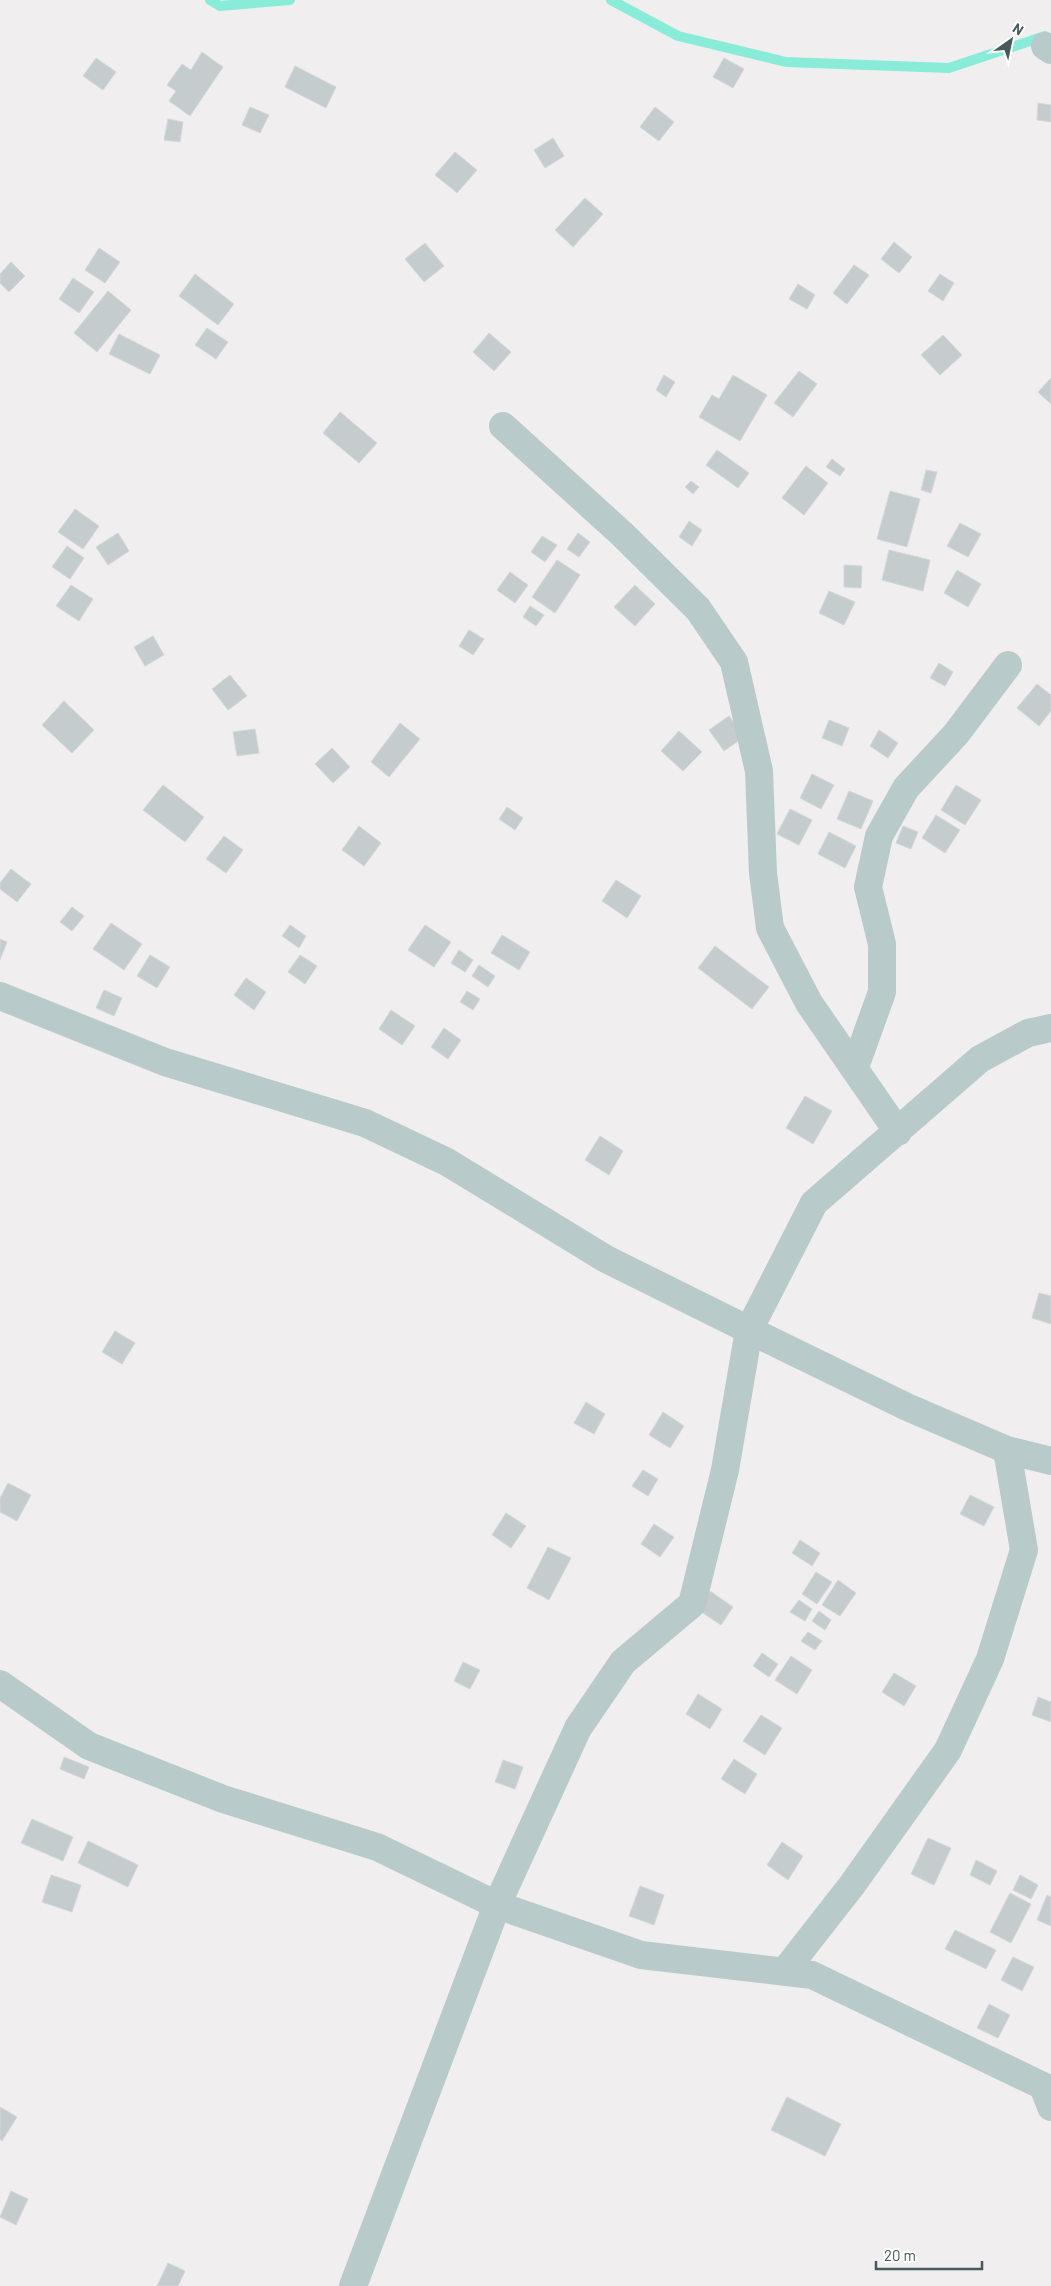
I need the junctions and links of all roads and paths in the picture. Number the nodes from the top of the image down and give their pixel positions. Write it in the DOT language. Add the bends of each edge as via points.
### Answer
graph roads {
  1 [pos="503,426"];
  2 [pos="1008,665"];
  3 [pos="0,996"];
  4 [pos="1051,1028"];
  5 [pos="855,1067"];
  6 [pos="898,1132"];
  7 [pos="749,1330"];
  8 [pos="1007,1450"];
  9 [pos="1051,1461"];
  10 [pos="0,1684"];
  11 [pos="497,1905"];
  12 [pos="784,1972"];
  13 [pos="1048,2093"];
  14 [pos="353,2286"];
  1 -- 5 [label="street" via="622,534 698,609 734,662 759,771 763,873 770,928 809,1003"];
  2 -- 5 [label="street" via="956,734 906,788 879,836 868,887 882,944 882,992"];
  3 -- 7 [label="street" via="165,1062 365,1123 447,1162 606,1259"];
  4 -- 6 [label="street" via="1028,1032 980,1059"];
  5 -- 6 [label="street"];
  6 -- 7 [label="street" via="814,1203"];
  7 -- 8 [label="street" via="907,1407"];
  7 -- 11 [label="street" via="725,1470 692,1604 623,1662 578,1728"];
  8 -- 9 [label="street"];
  8 -- 12 [label="street" via="1024,1550 990,1659 948,1750 852,1885"];
  10 -- 11 [label="street" via="89,1746 223,1799 377,1847"];
  11 -- 12 [label="street" via="641,1955"];
  11 -- 14 [label="street"];
  12 -- 13 [label="street" via="812,1975"];
}
